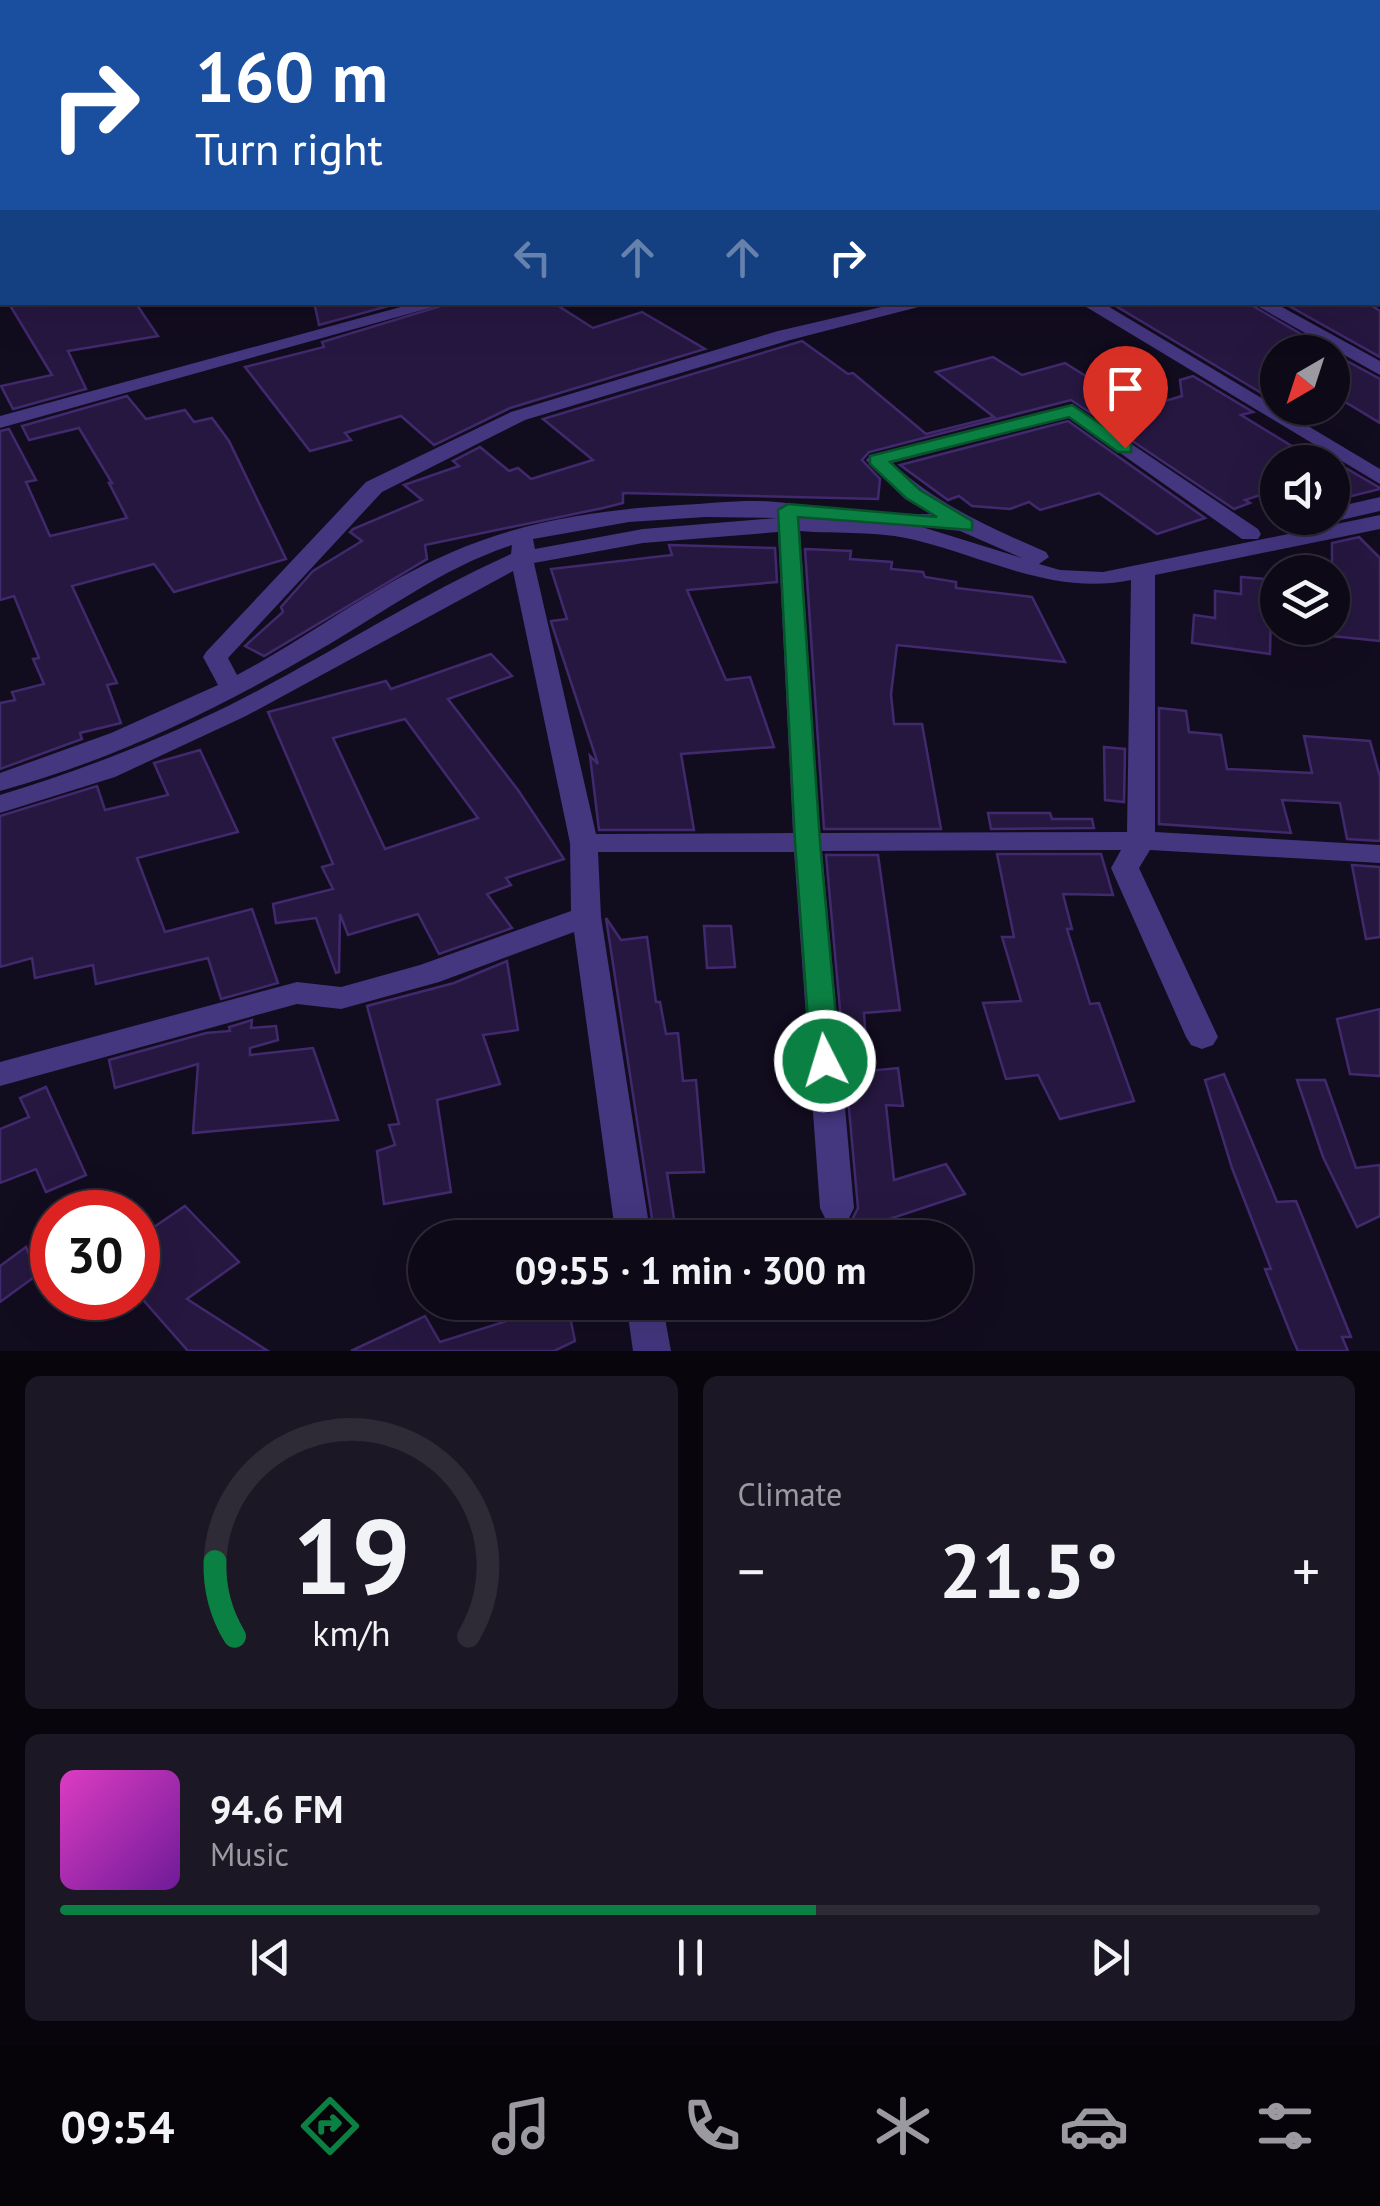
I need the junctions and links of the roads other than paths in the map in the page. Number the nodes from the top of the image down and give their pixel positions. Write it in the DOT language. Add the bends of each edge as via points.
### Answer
graph roads {
  1 [pos="431,305"];
  2 [pos="916,305"];
  3 [pos="1091,305"];
  4 [pos="1264,305"];
  5 [pos="1380,369"];
  6 [pos="0,422"];
  7 [pos="1380,478"];
  8 [pos="1379,510"];
  9 [pos="1350,513"];
  10 [pos="789,517"];
  11 [pos="1260,532"];
  12 [pos="1250,534"];
  13 [pos="965,536"];
  14 [pos="524,546"];
  15 [pos="1143,572"];
  16 [pos="229,698"];
  17 [pos="0,782"];
  18 [pos="0,804"];
  19 [pos="1141,841"];
  20 [pos="807,842"];
  21 [pos="584,843"];
  22 [pos="1380,854"];
  23 [pos="586,917"];
  24 [pos="1202,1037"];
  25 [pos="0,1074"];
  26 [pos="837,1208"];
  27 [pos="631,1220"];
  28 [pos="647,1320"];
  29 [pos="652,1351"];
  1 -- 6 [label="street"];
  2 -- 16 [label="street" via="785,335 518,416 374,487 216,657"];
  3 -- 7 [label="street"];
  4 -- 5 [label="street"];
  8 -- 9 [label="street"];
  8 -- 15 [label="street"];
  10 -- 13 [label="street"];
  10 -- 14 [label="street"];
  10 -- 20 [label="street"];
  11 -- 12 [label="street"];
  12 -- 13 [label="street" via="1090,567"];
  12 -- 13 [label="street" via="1072,410 877,460"];
  13 -- 15 [label="street" via="994,559 1058,577 1103,580"];
  14 -- 16 [label="street" via="469,582"];
  14 -- 21 [label="street"];
  15 -- 19 [label="street"];
  16 -- 17 [label="street"];
  16 -- 18 [label="street" via="106,772"];
  19 -- 20 [label="street"];
  19 -- 22 [label="street"];
  19 -- 24 [label="street" via="1125,868"];
  20 -- 21 [label="street"];
  20 -- 26 [label="street"];
  21 -- 23 [label="street"];
  23 -- 25 [label="street" via="341,998 298,993"];
  23 -- 27 [label="street"];
  28 -- 29 [label="street"];
}
